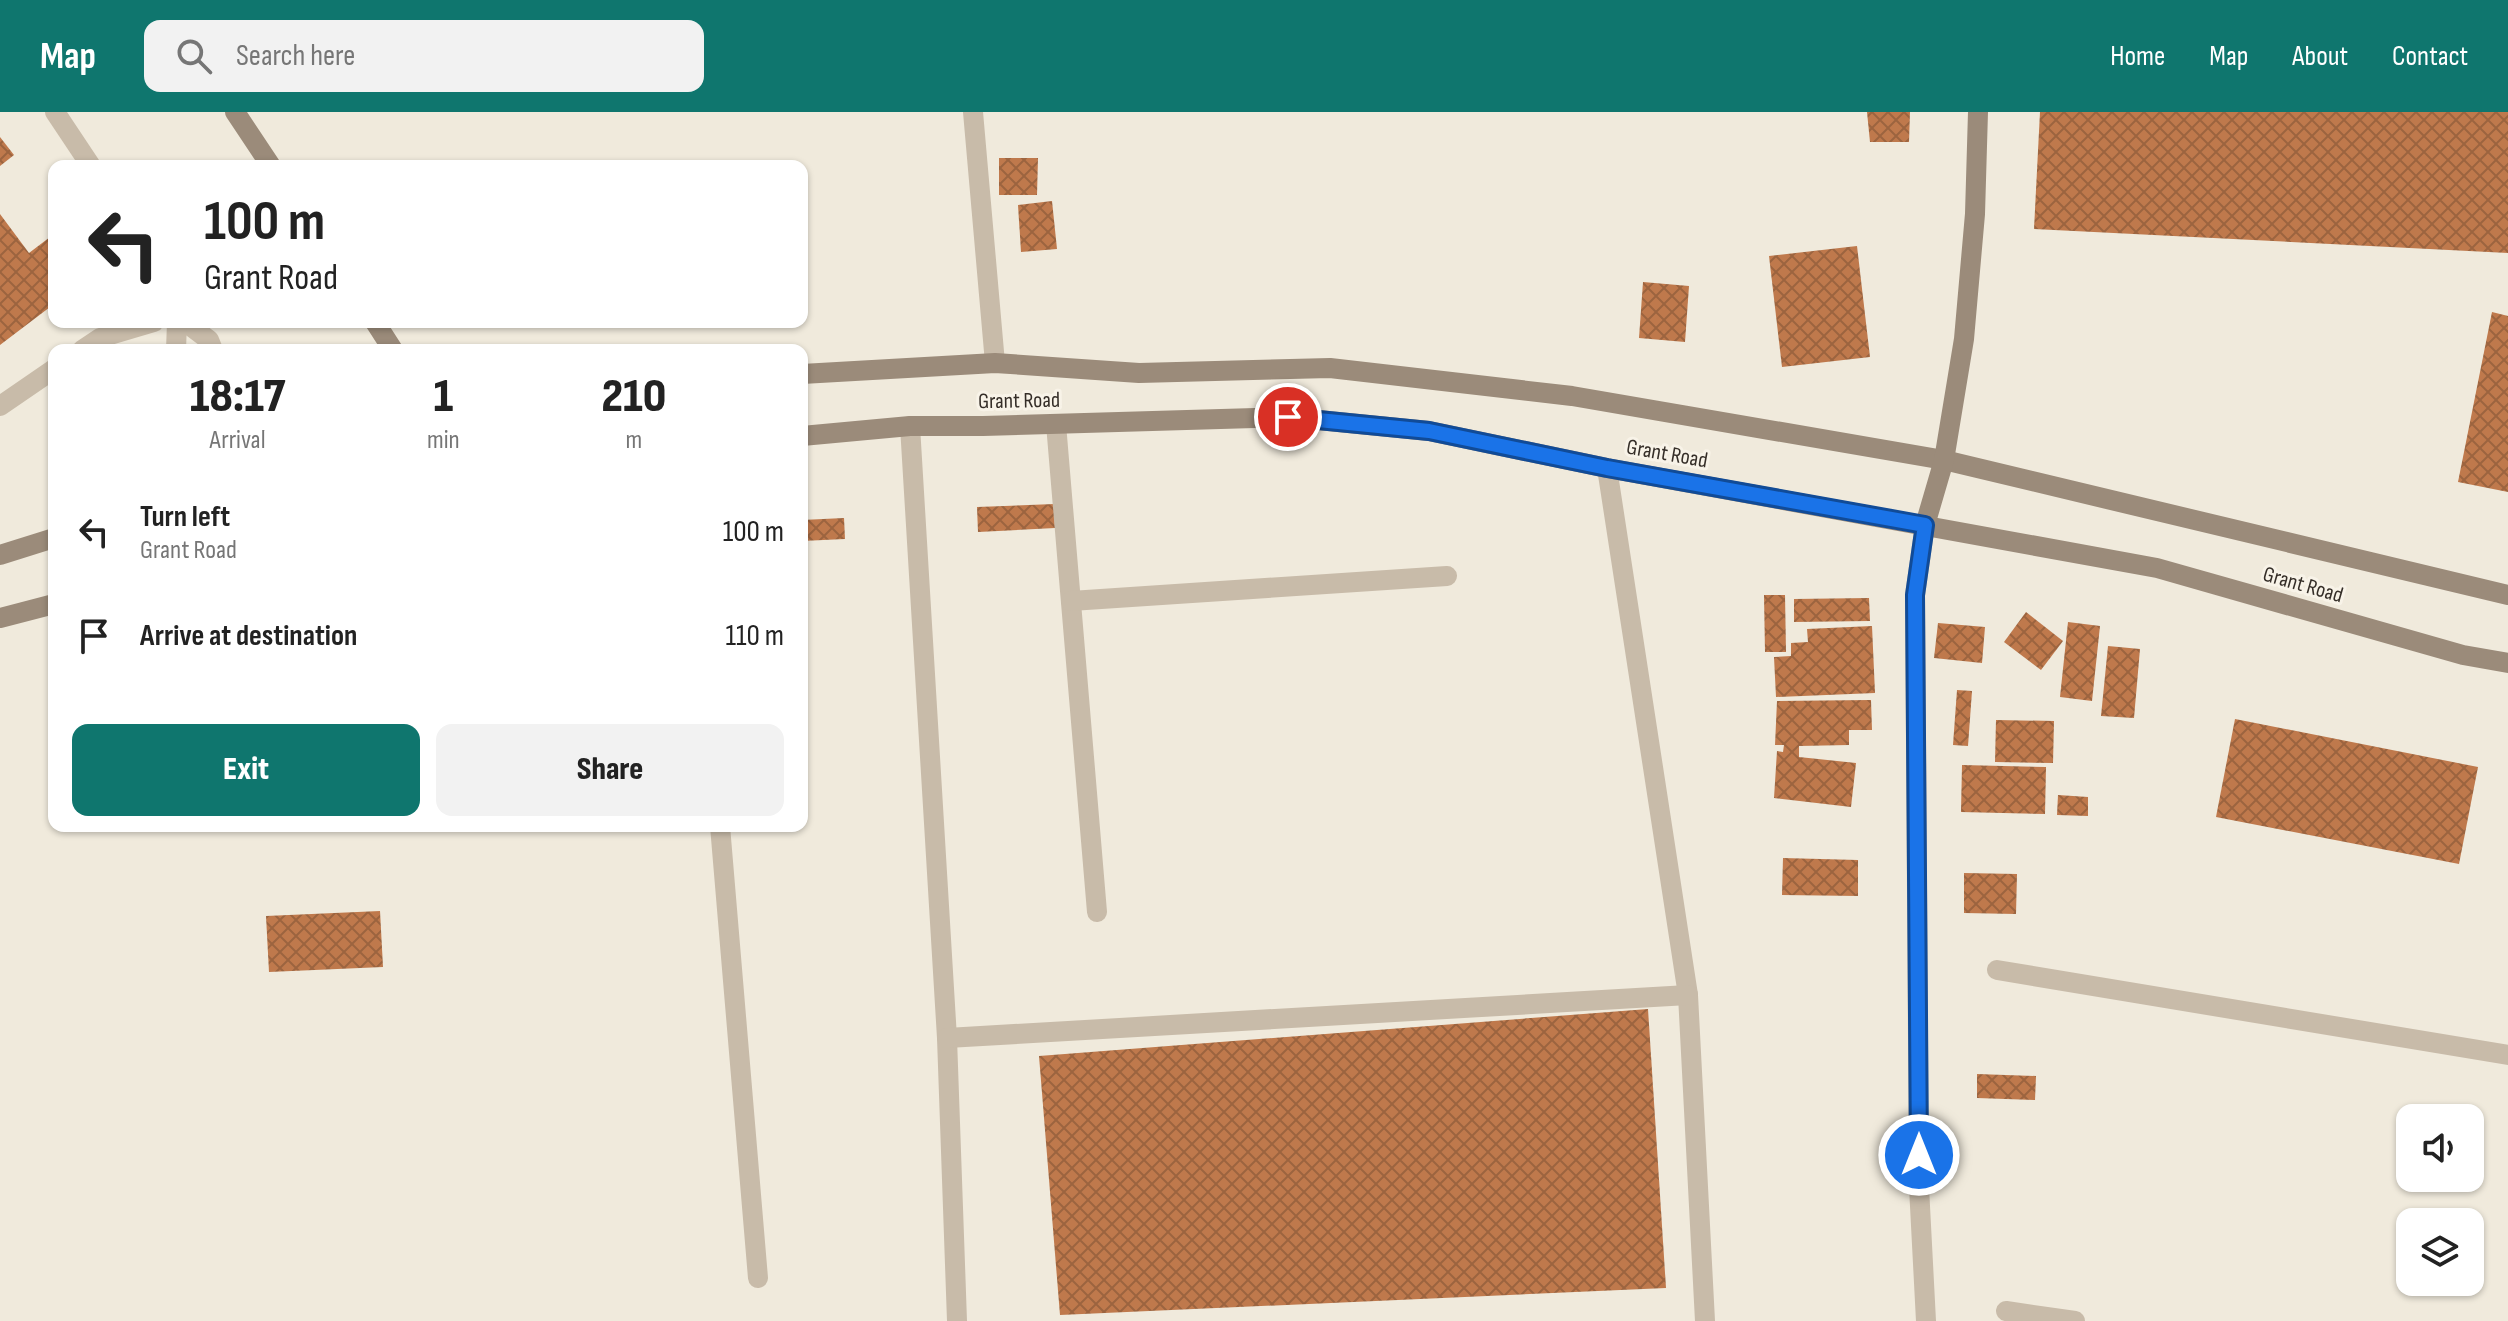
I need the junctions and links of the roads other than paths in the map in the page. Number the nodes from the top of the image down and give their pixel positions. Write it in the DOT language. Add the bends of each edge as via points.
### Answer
graph roads {
  1 [pos="55,112"];
  2 [pos="235,112"];
  3 [pos="973,112"];
  4 [pos="1978,112"];
  5 [pos="87,160"];
  6 [pos="267,160"];
  7 [pos="134,328"];
  8 [pos="193,328"];
  9 [pos="91,344"];
  10 [pos="211,344"];
  11 [pos="995,363"];
  12 [pos="48,373"];
  13 [pos="808,374"];
  14 [pos="0,406"];
  15 [pos="1056,424"];
  16 [pos="910,426"];
  17 [pos="808,435"];
  18 [pos="1944,460"];
  19 [pos="1607,468"];
  20 [pos="1925,525"];
  21 [pos="48,540"];
  22 [pos="0,555"];
  23 [pos="1447,576"];
  24 [pos="2508,595"];
  25 [pos="1071,601"];
  26 [pos="48,606"];
  27 [pos="0,618"];
  28 [pos="2508,663"];
  29 [pos="721,832"];
  30 [pos="1097,912"];
  31 [pos="1997,970"];
  32 [pos="1688,995"];
  33 [pos="947,1038"];
  34 [pos="2508,1055"];
  35 [pos="758,1278"];
  36 [pos="2006,1311"];
  37 [pos="957,1321"];
  38 [pos="1705,1321"];
  39 [pos="1926,1321"];
  40 [pos="2075,1321"];
  1 -- 5 [label="street"];
  2 -- 6 [label="main road"];
  3 -- 11 [label="street"];
  4 -- 18 [label="main road" via="1964,339"];
  7 -- 9 [label="street"];
  8 -- 10 [label="street"];
  11 -- 13 [label="main road, Grant Road"];
  11 -- 18 [label="main road, Grant Road" via="1139,373 1330,368 1572,396"];
  12 -- 14 [label="street"];
  15 -- 16 [label="main road, Grant Road"];
  15 -- 19 [label="main road, Grant Road" via="1288,417 1429,431"];
  15 -- 25 [label="street"];
  16 -- 17 [label="main road, Grant Road"];
  16 -- 33 [label="street"];
  18 -- 20 [label="main road"];
  18 -- 24 [label="main road, Grant Road"];
  19 -- 20 [label="main road, Grant Road"];
  19 -- 32 [label="street"];
  20 -- 28 [label="main road, Grant Road" via="2157,568 2463,655"];
  20 -- 39 [label="street" via="1915,611 1919,1187"];
  21 -- 22 [label="main road"];
  23 -- 25 [label="street"];
  25 -- 30 [label="street"];
  26 -- 27 [label="main road"];
  29 -- 35 [label="street"];
  31 -- 34 [label="street"];
  32 -- 33 [label="street"];
  32 -- 38 [label="street"];
  33 -- 37 [label="street"];
  36 -- 40 [label="street"];
}
